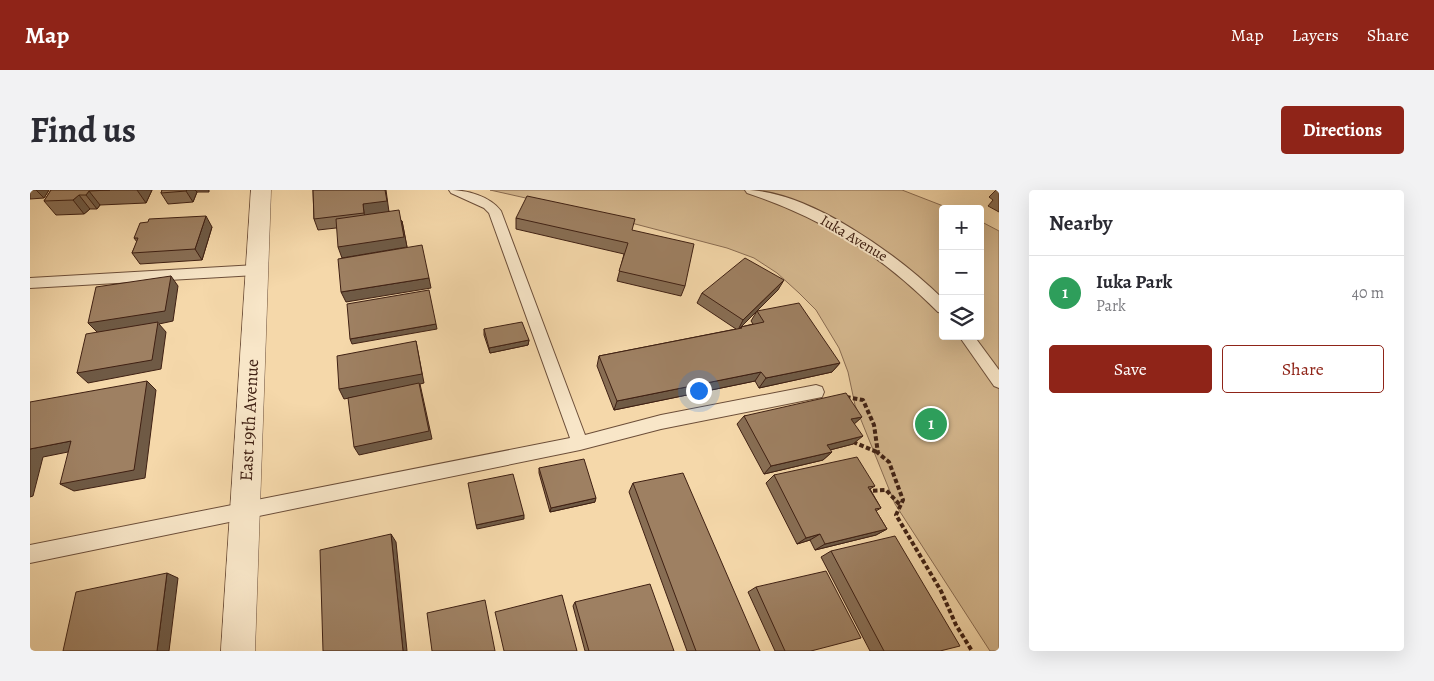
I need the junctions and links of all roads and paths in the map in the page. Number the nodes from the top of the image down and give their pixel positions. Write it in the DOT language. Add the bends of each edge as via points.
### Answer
graph roads {
  1 [pos="261,190"];
  2 [pos="455,190"];
  3 [pos="751,190"];
  4 [pos="257,270"];
  5 [pos="30,283"];
  6 [pos="939,304"];
  7 [pos="969,340"];
  8 [pos="999,382"];
  9 [pos="816,392"];
  10 [pos="851,442"];
  11 [pos="580,443"];
  12 [pos="878,453"];
  13 [pos="863,492"];
  14 [pos="900,506"];
  15 [pos="245,511"];
  16 [pos="30,554"];
  17 [pos="238,651"];
  18 [pos="972,651"];
  1 -- 4 [label="street, East 19th Avenue"];
  2 -- 11 [label="lane" via="495,211"];
  3 -- 6 [label="lane, Iuka Avenue" via="794,205 868,244 898,266"];
  4 -- 5 [label="lane"];
  4 -- 15 [label="street, East 19th Avenue"];
  7 -- 8 [label="lane"];
  9 -- 11 [label="lane" via="661,422"];
  9 -- 12 [label="path" via="863,400 876,432"];
  10 -- 12 [label="path"];
  11 -- 15 [label="lane"];
  12 -- 14 [label="path" via="889,462 903,500"];
  13 -- 14 [label="path" via="887,491"];
  14 -- 18 [label="path" via="896,515"];
  15 -- 16 [label="lane"];
  15 -- 17 [label="street, East 19th Avenue"];
}
